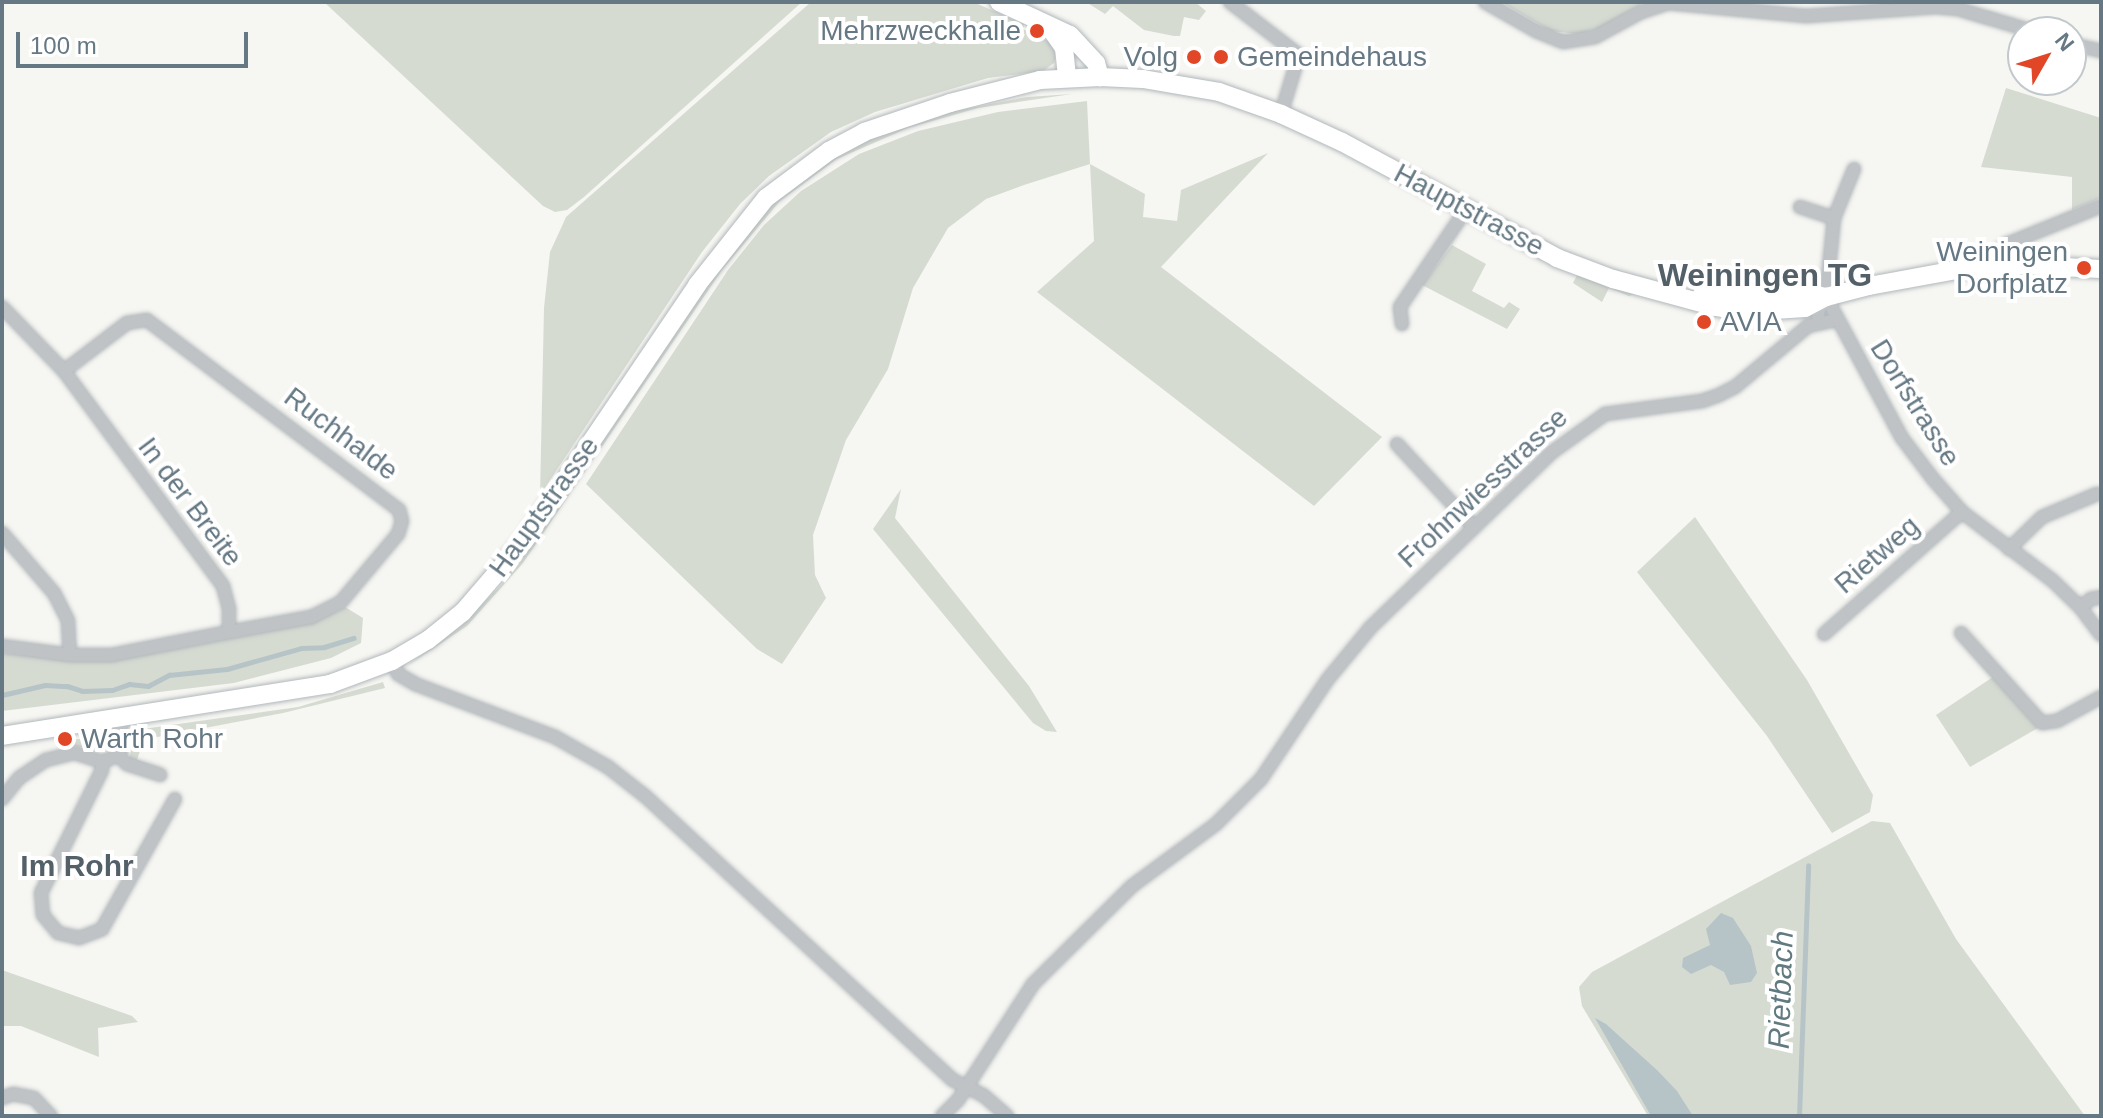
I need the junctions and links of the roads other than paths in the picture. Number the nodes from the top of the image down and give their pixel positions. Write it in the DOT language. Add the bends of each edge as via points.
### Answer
graph roads {
  1 [pos="999,2"];
  2 [pos="1230,2"];
  3 [pos="1485,2"];
  4 [pos="1041,21"];
  5 [pos="2007,24"];
  6 [pos="1085,83"];
  7 [pos="1281,114"];
  8 [pos="1854,169"];
  9 [pos="2101,206"];
  10 [pos="1800,207"];
  11 [pos="1465,211"];
  12 [pos="1834,218"];
  13 [pos="1999,265"];
  14 [pos="2101,269"];
  15 [pos="1826,297"];
  16 [pos="2,307"];
  17 [pos="1836,320"];
  18 [pos="1819,321"];
  19 [pos="1402,324"];
  20 [pos="64,371"];
  21 [pos="1397,444"];
  22 [pos="2097,494"];
  23 [pos="1962,512"];
  24 [pos="1473,526"];
  25 [pos="2,533"];
  26 [pos="2009,549"];
  27 [pos="2101,597"];
  28 [pos="2080,607"];
  29 [pos="229,632"];
  30 [pos="1961,633"];
  31 [pos="1824,634"];
  32 [pos="2101,635"];
  33 [pos="2,646"];
  34 [pos="70,655"];
  35 [pos="392,661"];
  36 [pos="2101,697"];
  37 [pos="120,718"];
  38 [pos="2,736"];
  39 [pos="118,755"];
  40 [pos="102,762"];
  41 [pos="160,775"];
  42 [pos="2,799"];
  43 [pos="175,799"];
  44 [pos="967,1087"];
  45 [pos="2,1098"];
  46 [pos="51,1116"];
  47 [pos="942,1116"];
  48 [pos="1007,1116"];
  1 -- 4 [label="main road"];
  2 -- 7 [label="street" via="1299,55"];
  3 -- 5 [label="street" via="1563,42 1595,37 1668,3 1806,16 1936,7"];
  4 -- 6 [label="main road" via="1061,41"];
  4 -- 6 [label="main road" via="1080,44 1096,63"];
  6 -- 7 [label="main road, Hauptstrasse" via="1195,85"];
  6 -- 35 [label="main road, Hauptstrasse" via="977,97 864,132 817,158 766,198 697,285 514,554 463,612"];
  7 -- 11 [label="main road, Hauptstrasse"];
  8 -- 12 [label="street"];
  9 -- 13 [label="street" via="2001,247"];
  10 -- 12 [label="street"];
  11 -- 15 [label="main road, Hauptstrasse" via="1576,266 1716,307 1743,312 1805,308"];
  11 -- 19 [label="street" via="1400,307"];
  12 -- 15 [label="street"];
  13 -- 14 [label="main road, Hauptstrasse"];
  13 -- 15 [label="main road, Hauptstrasse" via="1928,274"];
  15 -- 17 [label="street, Dorfstrasse"];
  15 -- 18 [label="street"];
  16 -- 20 [label="street, In der Breite"];
  17 -- 18 [label="street, Dorfstrasse"];
  17 -- 23 [label="street, Dorfstrasse" via="1902,438"];
  18 -- 24 [label="street, Frohnwiesstrasse" via="1719,395 1595,418"];
  20 -- 29 [label="street, In der Breite" via="223,586 229,600"];
  20 -- 29 [label="street, Ruchhalde" via="127,323 147,320 399,510 398,534 341,602 311,617"];
  21 -- 24 [label="street"];
  22 -- 26 [label="street" via="2042,517"];
  23 -- 26 [label="street, Dorfstrasse"];
  23 -- 31 [label="street, Rietweg"];
  24 -- 44 [label="street, Frohnwiesstrasse" via="1370,628 1331,675 1261,779 1216,824 1132,886 1033,984"];
  25 -- 34 [label="street" via="54,593 68,621"];
  26 -- 28 [label="street, Dorfstrasse"];
  27 -- 28 [label="street"];
  28 -- 32 [label="street, Dorfstrasse"];
  29 -- 34 [label="street" via="112,655"];
  30 -- 36 [label="street" via="2042,723 2057,721"];
  33 -- 34 [label="street"];
  35 -- 37 [label="main road, Hauptstrasse" via="330,684"];
  35 -- 44 [label="street" via="398,674 415,684 555,737 608,767 953,1080"];
  37 -- 38 [label="main road, Hauptstrasse"];
  37 -- 39 [label="street" via="124,739"];
  39 -- 40 [label="street"];
  39 -- 41 [label="street" via="133,767"];
  40 -- 42 [label="street" via="75,753 46,760 19,778"];
  40 -- 43 [label="street" via="41,893 43,915 58,933 79,938 102,929"];
  44 -- 47 [label="street, Frohnwiesstrasse"];
  44 -- 48 [label="street"];
  45 -- 46 [label="street" via="34,1098"];
}
